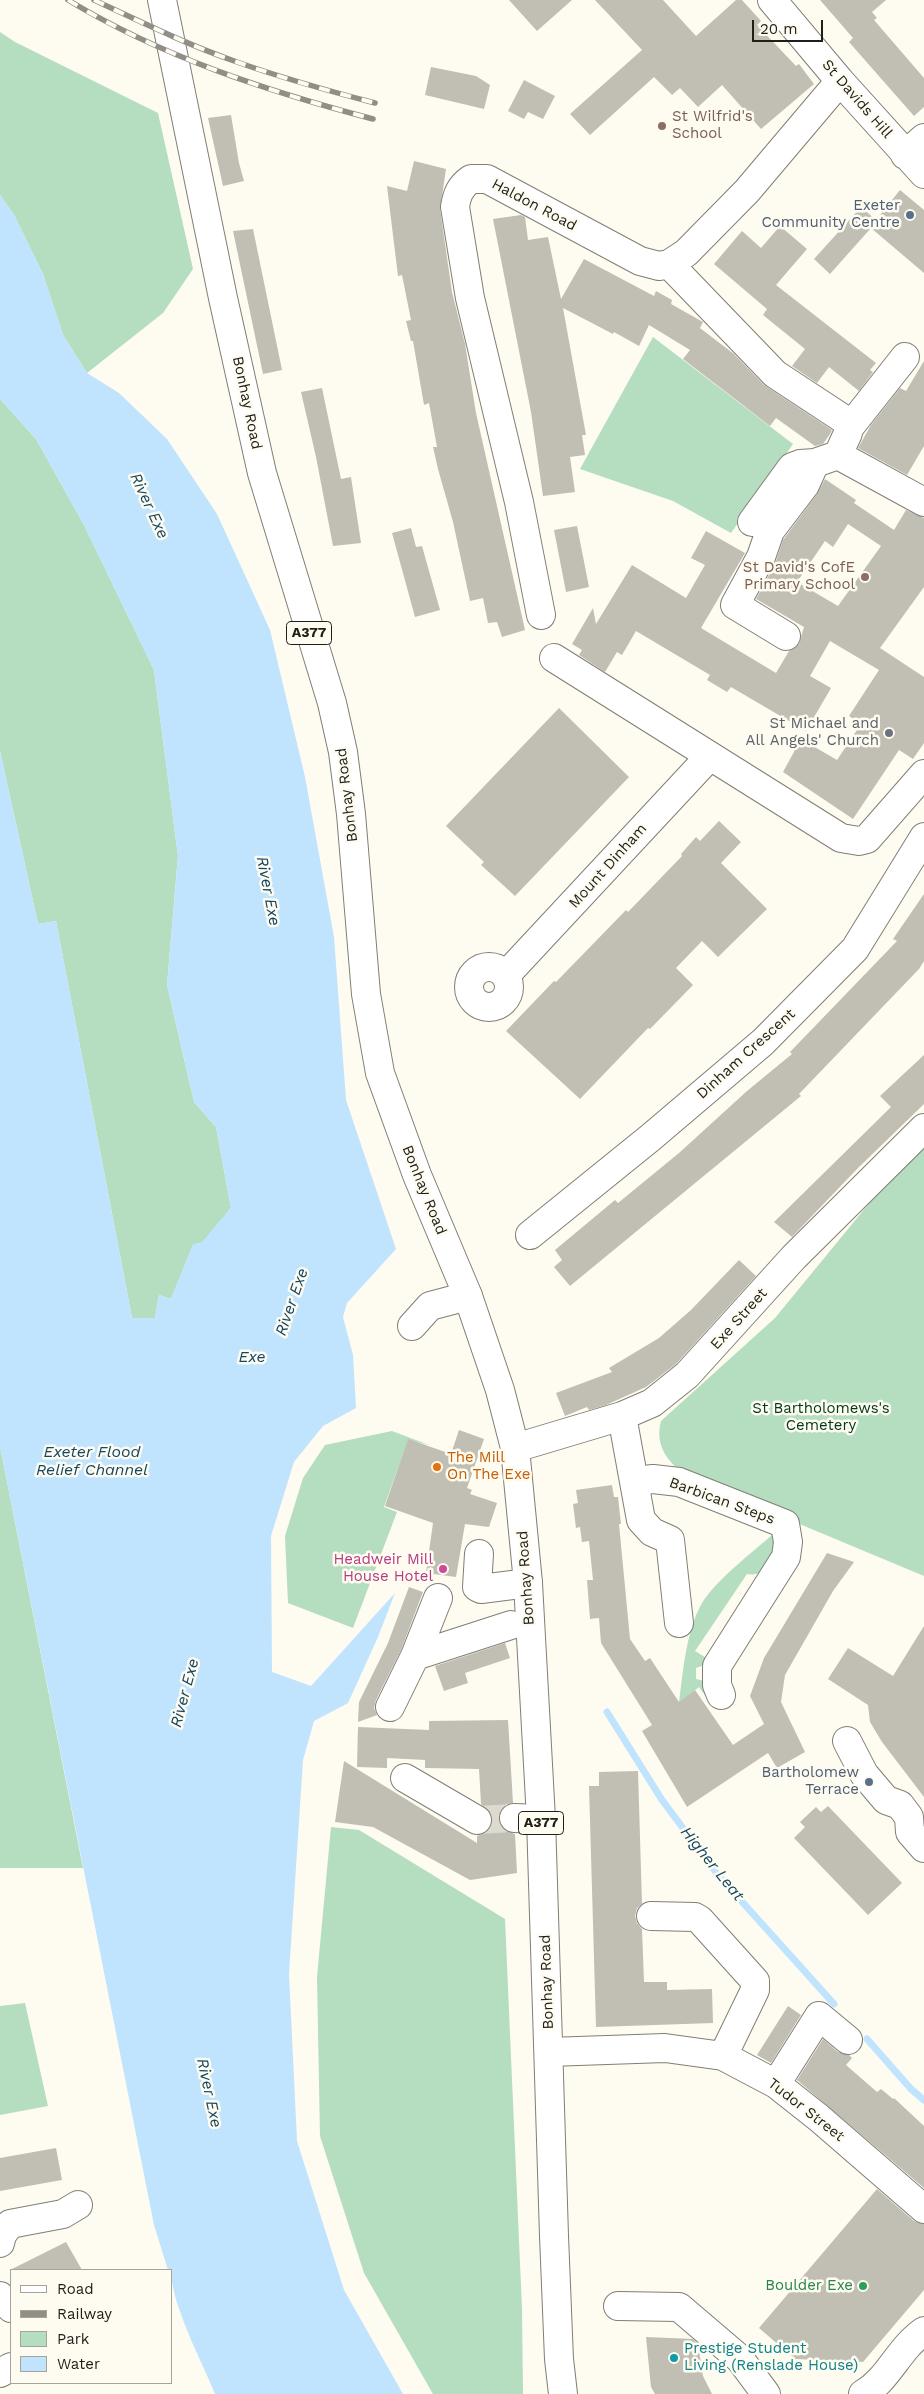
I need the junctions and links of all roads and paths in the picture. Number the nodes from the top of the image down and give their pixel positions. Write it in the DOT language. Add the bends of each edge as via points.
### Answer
graph roads {
  1 [pos="162,0"];
  2 [pos="772,0"];
  3 [pos="840,81"];
  4 [pos="918,156"];
  5 [pos="670,264"];
  6 [pos="905,357"];
  7 [pos="849,428"];
  8 [pos="826,459"];
  9 [pos="924,502"];
  10 [pos="752,522"];
  11 [pos="541,614"];
  12 [pos="786,636"];
  13 [pos="554,658"];
  14 [pos="710,756"];
  15 [pos="924,774"];
  16 [pos="924,838"];
  17 [pos="506,974"];
  18 [pos="924,1128"];
  19 [pos="530,1234"];
  20 [pos="468,1296"];
  21 [pos="412,1326"];
  22 [pos="622,1416"];
  23 [pos="515,1448"];
  24 [pos="636,1480"];
  25 [pos="479,1554"];
  26 [pos="528,1583"];
  27 [pos="438,1598"];
  28 [pos="679,1623"];
  29 [pos="511,1625"];
  30 [pos="415,1656"];
  31 [pos="721,1695"];
  32 [pos="390,1707"];
  33 [pos="847,1741"];
  34 [pos="405,1778"];
  35 [pos="514,1818"];
  36 [pos="541,1819"];
  37 [pos="477,1820"];
  38 [pos="924,1848"];
  39 [pos="651,1916"];
  40 [pos="848,2040"];
  41 [pos="549,2052"];
  42 [pos="723,2056"];
  43 [pos="776,2084"];
  44 [pos="78,2205"];
  45 [pos="924,2210"];
  46 [pos="0,2243"];
  47 [pos="0,2296"];
  48 [pos="618,2306"];
  49 [pos="10,2307"];
  50 [pos="924,2331"];
  51 [pos="563,2394"];
  52 [pos="766,2394"];
  53 [pos="863,2394"];
  1 -- 20 [label="main road, Bonhay Road / A377" via="262,473 332,703 343,752 364,977 380,1073 417,1175"];
  2 -- 3 [label="main road, St Davids Hill"];
  3 -- 4 [label="main road, St Davids Hill"];
  3 -- 5 [label="main road" via="722,219"];
  5 -- 7 [label="main road" via="775,374 848,422"];
  5 -- 11 [label="main road, Haldon Road" via="659,266 640,261 488,179 470,179 457,194 455,207 470,298 519,502"];
  6 -- 7 [label="main road"];
  7 -- 8 [label="main road"];
  8 -- 9 [label="main road"];
  8 -- 10 [label="main road" via="792,467"];
  8 -- 12 [label="main road" via="770,531 761,558 735,604"];
  13 -- 14 [label="main road"];
  14 -- 15 [label="main road" via="841,838 859,841 867,839 875,831"];
  14 -- 17 [label="main road, Mount Dinham"];
  16 -- 19 [label="main road, Dinham Crescent" via="856,949 763,1042"];
  18 -- 22 [label="main road, Exe Street" via="794,1257 687,1375 652,1403"];
  20 -- 21 [label="main road" via="430,1306"];
  20 -- 23 [label="main road, Bonhay Road / A377" via="500,1390"];
  22 -- 23 [label="main road, Exe Street"];
  22 -- 24 [label="main road"];
  23 -- 26 [label="main road, Bonhay Road / A377"];
  24 -- 28 [label="main road" via="641,1520 652,1532 670,1540"];
  24 -- 31 [label="main road, Barbican Steps" via="654,1478 679,1482 785,1524 786,1557 717,1666 717,1686"];
  25 -- 26 [label="main road" via="477,1587"];
  26 -- 36 [label="main road, Bonhay Road / A377"];
  27 -- 30 [label="main road"];
  29 -- 30 [label="main road"];
  30 -- 32 [label="main road"];
  33 -- 38 [label="main road" via="864,1774 886,1800 900,1805 909,1817 910,1832"];
  34 -- 37 [label="main road"];
  35 -- 36 [label="main road"];
  36 -- 41 [label="main road, Bonhay Road / A377"];
  39 -- 42 [label="main road" via="695,1917 700,1920 756,1981 755,1990"];
  40 -- 43 [label="main road" via="819,2016"];
  41 -- 42 [label="main road, Tudor Street" via="665,2048"];
  41 -- 51 [label="main road, Bonhay Road / A377" via="554,2255"];
  42 -- 43 [label="main road, Tudor Street"];
  43 -- 45 [label="main road, Tudor Street"];
  44 -- 46 [label="main road" via="63,2214 10,2224"];
  47 -- 49 [label="main road"];
  48 -- 52 [label="main road" via="679,2307 740,2359"];
  50 -- 53 [label="main road" via="910,2341 876,2387"];
}
